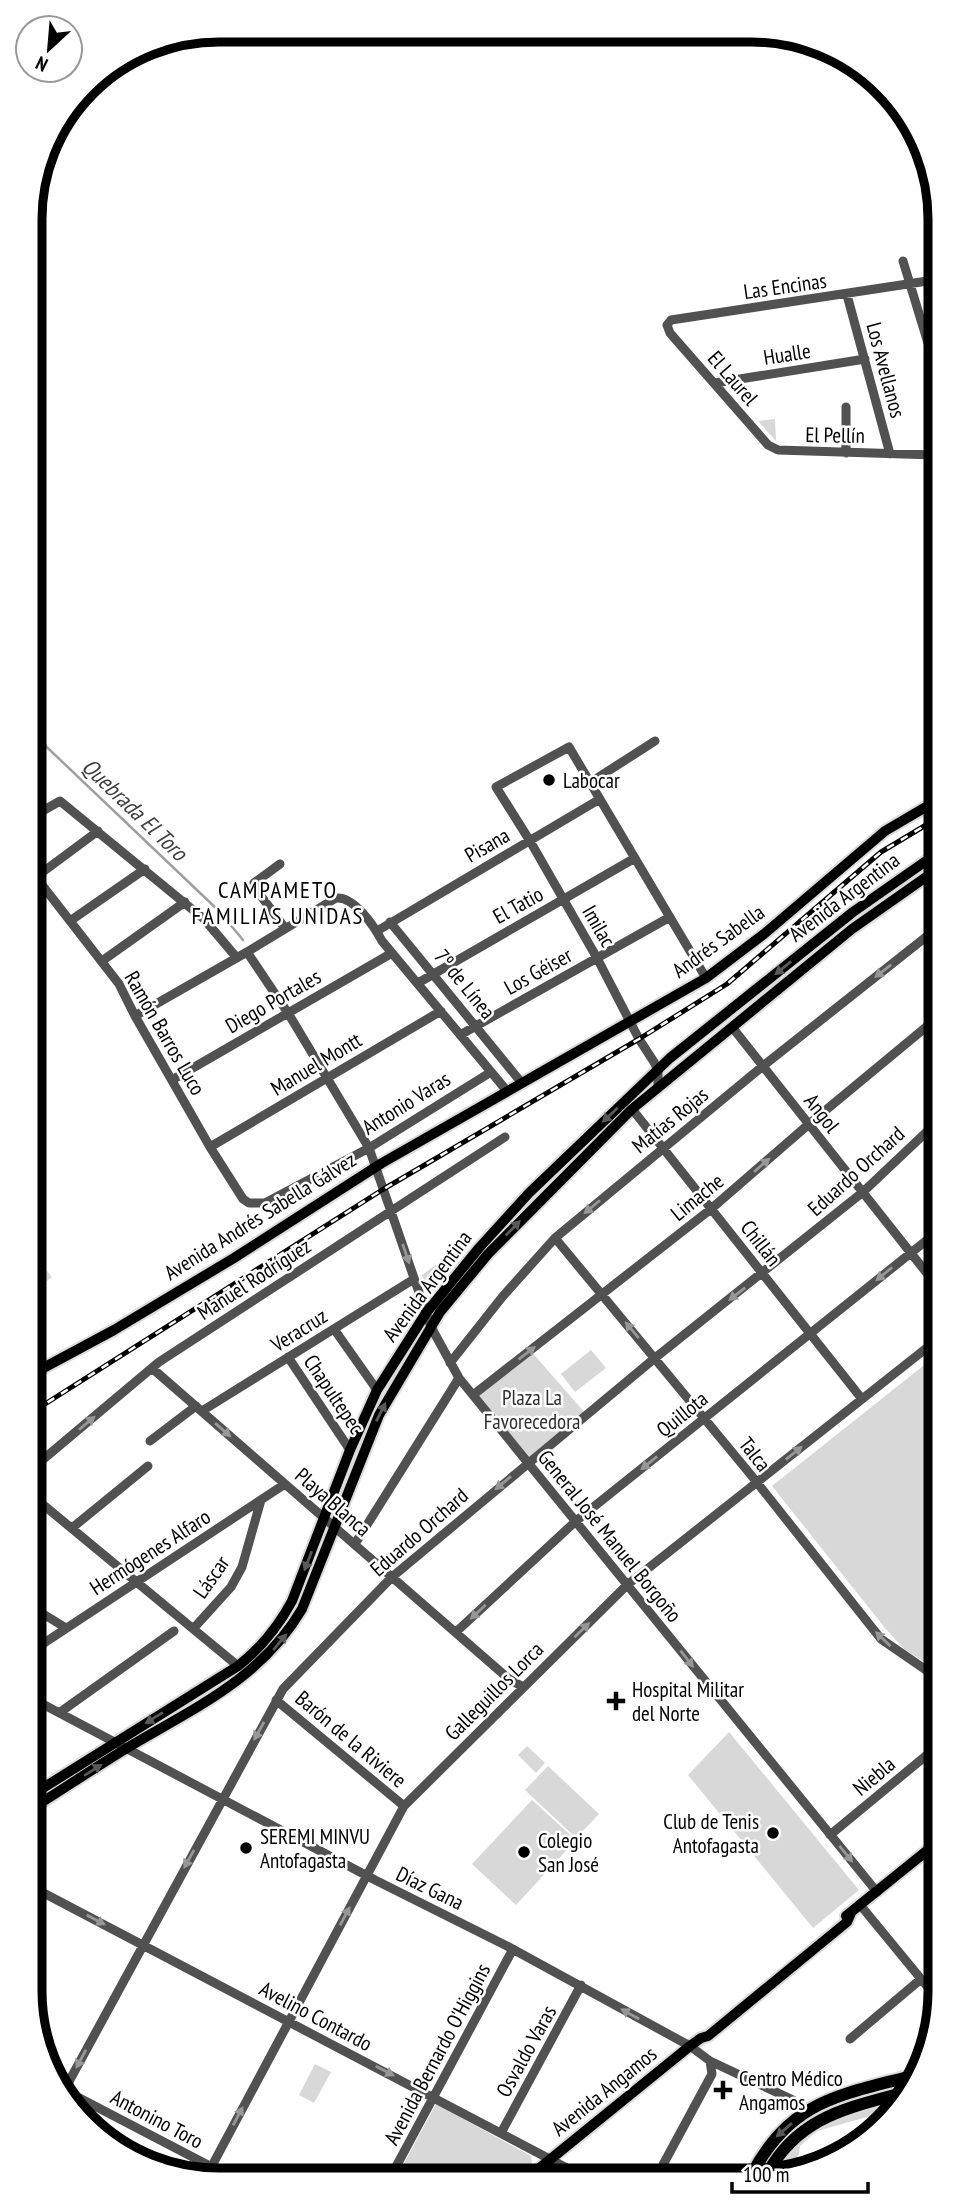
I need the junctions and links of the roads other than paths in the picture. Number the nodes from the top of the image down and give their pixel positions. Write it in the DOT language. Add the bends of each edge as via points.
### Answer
graph roads {
  1 [pos="903,261"];
  2 [pos="928,281"];
  3 [pos="911,285"];
  4 [pos="847,295"];
  5 [pos="667,326"];
  6 [pos="928,330"];
  7 [pos="865,359"];
  8 [pos="715,383"];
  9 [pos="846,407"];
  10 [pos="778,450"];
  11 [pos="846,453"];
  12 [pos="890,454"];
  13 [pos="928,455"];
  14 [pos="655,741"];
  15 [pos="591,782"];
  16 [pos="600,799"];
  17 [pos="928,806"];
  18 [pos="42,811"];
  19 [pos="98,831"];
  20 [pos="530,841"];
  21 [pos="635,858"];
  22 [pos="928,860"];
  23 [pos="280,864"];
  24 [pos="42,869"];
  25 [pos="145,869"];
  26 [pos="928,876"];
  27 [pos="42,884"];
  28 [pos="564,900"];
  29 [pos="185,902"];
  30 [pos="670,917"];
  31 [pos="70,921"];
  32 [pos="390,922"];
  33 [pos="285,928"];
  34 [pos="377,931"];
  35 [pos="928,935"];
  36 [pos="247,952"];
  37 [pos="392,953"];
  38 [pos="236,958"];
  39 [pos="597,958"];
  40 [pos="102,961"];
  41 [pos="433,973"];
  42 [pos="706,978"];
  43 [pos="418,983"];
  44 [pos="441,1011"];
  45 [pos="288,1013"];
  46 [pos="135,1016"];
  47 [pos="629,1021"];
  48 [pos="928,1024"];
  49 [pos="476,1026"];
  50 [pos="732,1027"];
  51 [pos="460,1035"];
  52 [pos="763,1066"];
  53 [pos="658,1070"];
  54 [pos="491,1072"];
  55 [pos="327,1078"];
  56 [pos="172,1080"];
  57 [pos="521,1082"];
  58 [pos="658,1087"];
  59 [pos="507,1091"];
  60 [pos="632,1109"];
  61 [pos="808,1124"];
  62 [pos="928,1131"];
  63 [pos="505,1137"];
  64 [pos="210,1147"];
  65 [pos="369,1147"];
  66 [pos="663,1148"];
  67 [pos="375,1167"];
  68 [pos="863,1192"];
  69 [pos="265,1203"];
  70 [pos="711,1209"];
  71 [pos="391,1212"];
  72 [pos="555,1238"];
  73 [pos="928,1239"];
  74 [pos="911,1253"];
  75 [pos="762,1274"];
  76 [pos="928,1275"];
  77 [pos="414,1279"];
  78 [pos="602,1294"];
  79 [pos="426,1313"];
  80 [pos="430,1327"];
  81 [pos="334,1329"];
  82 [pos="810,1334"];
  83 [pos="928,1347"];
  84 [pos="288,1357"];
  85 [pos="655,1358"];
  86 [pos="450,1363"];
  87 [pos="42,1369"];
  88 [pos="153,1369"];
  89 [pos="459,1378"];
  90 [pos="377,1390"];
  91 [pos="473,1395"];
  92 [pos="862,1399"];
  93 [pos="199,1409"];
  94 [pos="704,1418"];
  95 [pos="150,1441"];
  96 [pos="350,1450"];
  97 [pos="42,1460"];
  98 [pos="527,1462"];
  99 [pos="148,1466"];
  100 [pos="756,1483"];
  101 [pos="285,1484"];
  102 [pos="261,1500"];
  103 [pos="42,1504"];
  104 [pos="324,1518"];
  105 [pos="576,1521"];
  106 [pos="72,1528"];
  107 [pos="335,1528"];
  108 [pos="355,1544"];
  109 [pos="392,1577"];
  110 [pos="136,1582"];
  111 [pos="627,1585"];
  112 [pos="42,1613"];
  113 [pos="66,1628"];
  114 [pos="193,1629"];
  115 [pos="174,1632"];
  116 [pos="456,1632"];
  117 [pos="42,1644"];
  118 [pos="238,1667"];
  119 [pos="928,1671"];
  120 [pos="523,1687"];
  121 [pos="276,1700"];
  122 [pos="42,1704"];
  123 [pos="59,1713"];
  124 [pos="115,1742"];
  125 [pos="127,1748"];
  126 [pos="928,1754"];
  127 [pos="42,1789"];
  128 [pos="221,1799"];
  129 [pos="42,1802"];
  130 [pos="404,1806"];
  131 [pos="830,1835"];
  132 [pos="928,1852"];
  133 [pos="367,1875"];
  134 [pos="42,1892"];
  135 [pos="877,1892"];
  136 [pos="856,1909"];
  137 [pos="142,1944"];
  138 [pos="513,1949"];
  139 [pos="921,1979"];
  140 [pos="581,1985"];
  141 [pos="928,1987"];
  142 [pos="289,2021"];
  143 [pos="850,2039"];
  144 [pos="690,2046"];
  145 [pos="710,2061"];
  146 [pos="905,2078"];
  147 [pos="69,2084"];
  148 [pos="75,2094"];
  149 [pos="893,2096"];
  150 [pos="433,2097"];
  151 [pos="803,2113"];
  152 [pos="501,2133"];
  153 [pos="550,2159"];
  154 [pos="771,2166"];
  155 [pos="211,2167"];
  156 [pos="395,2168"];
  157 [pos="539,2168"];
  158 [pos="567,2168"];
  159 [pos="661,2168"];
  160 [pos="755,2168"];
  1 -- 3 [label="street"];
  2 -- 3 [label="street, Las Encinas"];
  3 -- 4 [label="street, Las Encinas"];
  3 -- 6 [label="street"];
  4 -- 5 [label="street, Las Encinas" via="671,320"];
  4 -- 7 [label="street, Los Avellanos"];
  5 -- 8 [label="street, El Laurel"];
  7 -- 8 [label="street, Hualle"];
  7 -- 12 [label="street, Los Avellanos"];
  8 -- 10 [label="street, El Laurel" via="768,445"];
  9 -- 11 [label="street"];
  10 -- 11 [label="street, El Pellín"];
  11 -- 12 [label="street, El Pellín"];
  12 -- 13 [label="street, El Pellín"];
  14 -- 15 [label="street"];
  15 -- 16 [label="street"];
  15 -- 20 [label="street, Imilac" via="569,747 496,787"];
  16 -- 20 [label="street, Pisana"];
  16 -- 21 [label="street"];
  17 -- 42 [label="main road, Andrés Sabella" via="885,831"];
  18 -- 19 [label="street" via="60,801"];
  19 -- 24 [label="street"];
  19 -- 25 [label="street"];
  20 -- 28 [label="street, Imilac"];
  20 -- 32 [label="street, Pisana"];
  21 -- 28 [label="street, El Tatio"];
  21 -- 30 [label="street"];
  22 -- 53 [label="main road, Avenida Argentina, one-way" via="853,912"];
  23 -- 33 [label="street" via="254,883"];
  25 -- 29 [label="street"];
  25 -- 31 [label="street"];
  26 -- 50 [label="main road, Avenida Argentina" via="862,921"];
  27 -- 31 [label="street, Ramón Barros Luco"];
  28 -- 39 [label="street, Imilac"];
  28 -- 41 [label="street, El Tatio"];
  29 -- 38 [label="street"];
  29 -- 40 [label="street"];
  30 -- 39 [label="street, Los Géiser"];
  30 -- 42 [label="street"];
  31 -- 40 [label="street, Ramón Barros Luco"];
  32 -- 34 [label="street"];
  32 -- 41 [label="street, 7º de Línea"];
  33 -- 34 [label="street" via="343,897"];
  33 -- 36 [label="street"];
  34 -- 37 [label="street"];
  35 -- 52 [label="street, Matías Rojas, one-way"];
  36 -- 38 [label="street"];
  36 -- 45 [label="street, General José Manuel Borgoño"];
  37 -- 43 [label="street"];
  37 -- 45 [label="street, Diego Portales"];
  38 -- 46 [label="street"];
  39 -- 47 [label="street, Imilac"];
  39 -- 49 [label="street, Los Géiser"];
  40 -- 46 [label="street, Ramón Barros Luco" via="120,984"];
  41 -- 43 [label="street, El Tatio"];
  41 -- 49 [label="street, 7º de Línea"];
  42 -- 47 [label="main road, Andrés Sabella"];
  43 -- 44 [label="street"];
  44 -- 51 [label="street"];
  44 -- 55 [label="street, Manuel Montt"];
  45 -- 55 [label="street, General José Manuel Borgoño"];
  45 -- 56 [label="street, Diego Portales"];
  46 -- 56 [label="street, Ramón Barros Luco"];
  47 -- 53 [label="street, Imilac"];
  47 -- 57 [label="main road, Andrés Sabella"];
  48 -- 61 [label="street, Limache"];
  49 -- 51 [label="street, Los Géiser"];
  49 -- 57 [label="street, 7º de Línea"];
  50 -- 52 [label="street, Angol"];
  50 -- 58 [label="main road, Avenida Argentina"];
  51 -- 54 [label="street"];
  52 -- 61 [label="street, Angol"];
  52 -- 66 [label="street, Matías Rojas"];
  53 -- 58 [label="street"];
  53 -- 79 [label="main road, Avenida Argentina, one-way" via="529,1193"];
  54 -- 59 [label="street"];
  54 -- 65 [label="street, Antonio Varas"];
  55 -- 64 [label="street, Manuel Montt"];
  55 -- 65 [label="street, General José Manuel Borgoño"];
  56 -- 64 [label="street, Ramón Barros Luco"];
  57 -- 59 [label="main road, Andrés Sabella"];
  58 -- 60 [label="main road, Avenida Argentina"];
  59 -- 67 [label="main road, Avenida Andrés Sabella Gálvez"];
  60 -- 66 [label="street, Chillán"];
  80 -- 60 [label="main road, Avenida Argentina, one-way" via="538,1200"];
  61 -- 68 [label="street, Angol"];
  70 -- 61 [label="street, Limache, one-way"];
  62 -- 68 [label="street, Eduardo Orchard"];
  63 -- 71 [label="street, Manuel Rodríguez"];
  64 -- 69 [label="street, Ramón Barros Luco" via="243,1199"];
  65 -- 67 [label="street, General José Manuel Borgoño"];
  65 -- 69 [label="street, Antonio Varas"];
  66 -- 70 [label="street, Chillán"];
  66 -- 72 [label="street, Matías Rojas, one-way"];
  67 -- 71 [label="street, General José Manuel Borgoño"];
  67 -- 87 [label="main road, Avenida Andrés Sabella Gálvez" via="234,1258"];
  68 -- 74 [label="street, Angol"];
  68 -- 75 [label="street, Eduardo Orchard"];
  70 -- 75 [label="street, Chillán"];
  70 -- 78 [label="street, Limache"];
  71 -- 77 [label="street, General José Manuel Borgoño, one-way"];
  71 -- 88 [label="street, Manuel Rodríguez"];
  72 -- 78 [label="street, Talca"];
  72 -- 86 [label="street, Matías Rojas"];
  73 -- 74 [label="street, Quillota"];
  74 -- 76 [label="street, Angol"];
  74 -- 82 [label="street, Quillota, one-way"];
  75 -- 82 [label="street, Chillán"];
  75 -- 85 [label="street, Eduardo Orchard, one-way"];
  77 -- 79 [label="street, General José Manuel Borgoño"];
  77 -- 81 [label="street, Veracruz"];
  85 -- 78 [label="street, Talca, one-way"];
  91 -- 78 [label="street, Limache, one-way"];
  79 -- 80 [label="street, General José Manuel Borgoño"];
  79 -- 90 [label="main road, Avenida Argentina"];
  80 -- 86 [label="street, General José Manuel Borgoño"];
  107 -- 80 [label="main road, Avenida Argentina, one-way" via="379,1415"];
  81 -- 84 [label="street, Veracruz"];
  81 -- 90 [label="street"];
  82 -- 92 [label="street, Chillán"];
  82 -- 94 [label="street, Quillota"];
  83 -- 92 [label="street, Galleguillos Lorca"];
  84 -- 93 [label="street, Veracruz"];
  84 -- 96 [label="street, Chapultepec"];
  85 -- 94 [label="street, Talca"];
  85 -- 98 [label="street, Eduardo Orchard"];
  86 -- 89 [label="street, General José Manuel Borgoño"];
  88 -- 93 [label="street, Playa Blanca"];
  97 -- 88 [label="street, Manuel Rodríguez, one-way"];
  89 -- 91 [label="street, General José Manuel Borgoño"];
  89 -- 108 [label="street"];
  90 -- 96 [label="main road, Avenida Argentina"];
  91 -- 98 [label="street, General José Manuel Borgoño"];
  100 -- 92 [label="street, Galleguillos Lorca, one-way"];
  93 -- 95 [label="street, Veracruz"];
  93 -- 101 [label="street, Playa Blanca, one-way"];
  94 -- 100 [label="street, Talca"];
  94 -- 105 [label="street, Quillota, one-way"];
  96 -- 104 [label="main road, Avenida Argentina"];
  98 -- 105 [label="street, General José Manuel Borgoño"];
  98 -- 109 [label="street, Eduardo Orchard, one-way"];
  99 -- 106 [label="street"];
  100 -- 111 [label="street, Galleguillos Lorca"];
  119 -- 100 [label="street, Talca, one-way" via="881,1639"];
  101 -- 102 [label="street, Hermógenes Alfaro"];
  101 -- 104 [label="street, Playa Blanca"];
  102 -- 110 [label="street, Hermógenes Alfaro"];
  102 -- 114 [label="street, Láscar" via="242,1567 231,1587"];
  103 -- 106 [label="street"];
  104 -- 107 [label="street, Playa Blanca"];
  104 -- 118 [label="main road, Avenida Argentina, one-way" via="286,1612"];
  105 -- 111 [label="street, General José Manuel Borgoño"];
  105 -- 116 [label="street, Quillota, one-way"];
  106 -- 110 [label="street"];
  107 -- 108 [label="street, Playa Blanca"];
  125 -- 107 [label="main road, Avenida Argentina, one-way" via="226,1689 268,1655 302,1609"];
  108 -- 109 [label="street, Playa Blanca"];
  109 -- 116 [label="street, Playa Blanca"];
  109 -- 121 [label="street, Eduardo Orchard"];
  110 -- 113 [label="street, Hermógenes Alfaro"];
  110 -- 114 [label="street"];
  120 -- 111 [label="street, Galleguillos Lorca, one-way"];
  111 -- 131 [label="street, General José Manuel Borgoño, one-way"];
  112 -- 113 [label="street"];
  113 -- 117 [label="street, Hermógenes Alfaro"];
  114 -- 118 [label="street"];
  115 -- 123 [label="street"];
  116 -- 120 [label="street, Playa Blanca"];
  118 -- 124 [label="main road, Avenida Argentina, one-way"];
  120 -- 130 [label="street, Galleguillos Lorca"];
  121 -- 128 [label="street, Eduardo Orchard, one-way"];
  121 -- 130 [label="street, Barón de la Riviere"];
  122 -- 123 [label="street, Díaz Gana"];
  123 -- 124 [label="street, Díaz Gana"];
  124 -- 125 [label="street, Díaz Gana"];
  124 -- 127 [label="main road, Avenida Argentina"];
  125 -- 128 [label="street, Díaz Gana"];
  129 -- 125 [label="main road, Avenida Argentina, one-way"];
  126 -- 131 [label="street, Niebla"];
  128 -- 133 [label="street, Díaz Gana"];
  128 -- 137 [label="street, Eduardo Orchard, one-way"];
  130 -- 133 [label="street, Galleguillos Lorca"];
  131 -- 135 [label="street, General José Manuel Borgoño, one-way"];
  132 -- 135 [label="main road, Avenida Angamos"];
  133 -- 138 [label="street, Díaz Gana"];
  142 -- 133 [label="street, Galleguillos Lorca, one-way"];
  134 -- 137 [label="street, Avelino Contardo, one-way"];
  135 -- 136 [label="main road, Avenida Angamos"];
  136 -- 139 [label="street"];
  136 -- 144 [label="main road, Avenida Angamos"];
  137 -- 142 [label="street, Avelino Contardo"];
  137 -- 147 [label="street, Eduardo Orchard, one-way"];
  138 -- 140 [label="street, Díaz Gana"];
  138 -- 150 [label="street, Avenida Bernardo O'Higgins"];
  139 -- 141 [label="street"];
  139 -- 143 [label="street"];
  144 -- 140 [label="street, Díaz Gana, one-way"];
  140 -- 152 [label="street, Osvaldo Varas"];
  142 -- 150 [label="street, Avelino Contardo, one-way"];
  155 -- 142 [label="street, Galleguillos Lorca, one-way"];
  144 -- 145 [label="street, Díaz Gana"];
  144 -- 153 [label="main road, Avenida Angamos"];
  145 -- 151 [label="street, Díaz Gana" via="793,2099"];
  145 -- 159 [label="street" via="712,2074"];
  146 -- 151 [label="highway" via="833,2096"];
  148 -- 155 [label="street, Antonino Toro"];
  149 -- 154 [label="highway" via="812,2124 780,2151"];
  150 -- 152 [label="street, Avelino Contardo"];
  150 -- 156 [label="street, Avenida Bernardo O'Higgins"];
  151 -- 160 [label="highway, one-way" via="770,2143"];
  152 -- 153 [label="street, Avelino Contardo"];
  153 -- 157 [label="main road, Avenida Angamos"];
  153 -- 158 [label="street, Avelino Contardo"];
}
